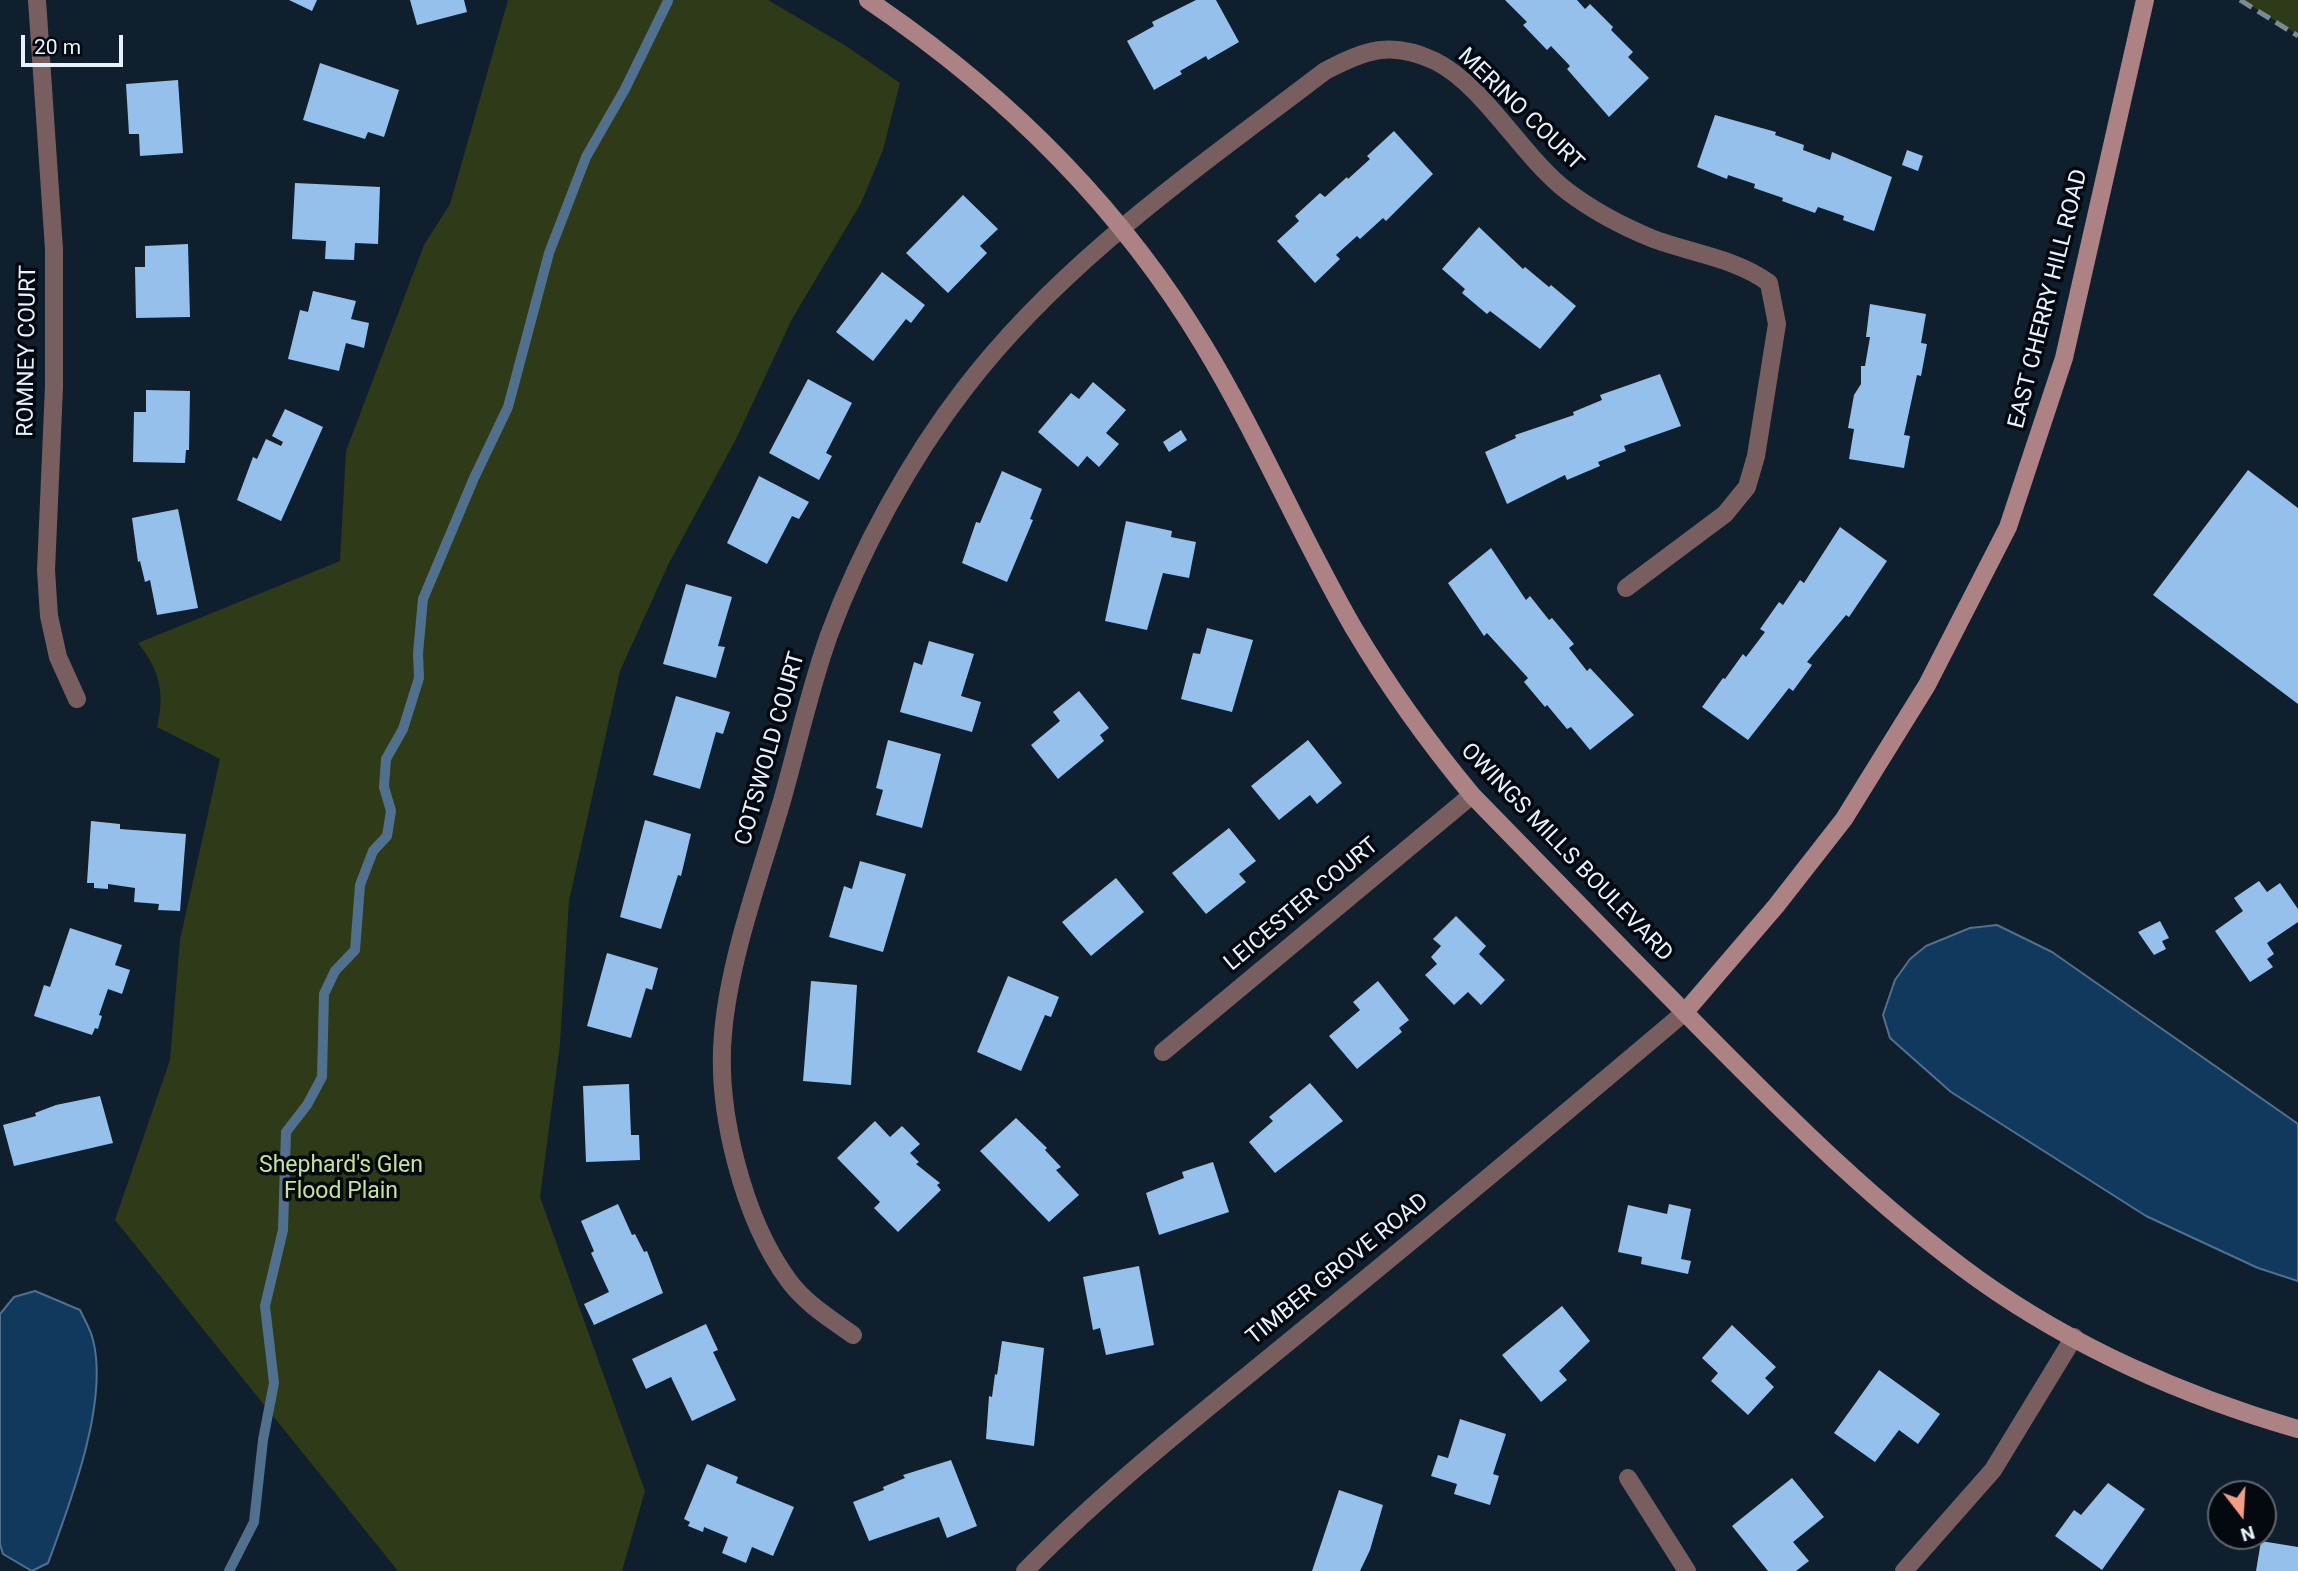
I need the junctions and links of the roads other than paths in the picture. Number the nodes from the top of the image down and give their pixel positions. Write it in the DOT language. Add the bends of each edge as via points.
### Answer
graph roads {
  1 [pos="37,0"];
  2 [pos="868,0"];
  3 [pos="2145,0"];
  4 [pos="1120,228"];
  5 [pos="1626,588"];
  6 [pos="77,699"];
  7 [pos="1472,795"];
  8 [pos="1685,1012"];
  9 [pos="1163,1052"];
  10 [pos="853,1335"];
  11 [pos="2074,1337"];
  12 [pos="2298,1429"];
  13 [pos="1628,1478"];
  14 [pos="1026,1571"];
  15 [pos="1687,1571"];
  16 [pos="1904,1571"];
  1 -- 6 [label="street, ROMNEY COURT" via="54,248 46,569 55,643"];
  2 -- 4 [label="main road, OWINGS MILLS BOULEVARD" via="972,76 1077,177"];
  3 -- 8 [label="main road, EAST CHERRY HILL ROAD" via="2064,358 2008,527 1927,685 1844,819"];
  4 -- 5 [label="street, MERINO COURT" via="1325,71 1358,54 1386,48 1436,62 1461,80 1566,190 1607,216 1650,237 1754,272 1769,284 1777,324 1756,456 1746,487 1725,514"];
  4 -- 7 [label="main road, OWINGS MILLS BOULEVARD" via="1204,347 1353,626 1432,746"];
  4 -- 10 [label="street, COTSWOLD COURT" via="1016,326 964,389 916,458 866,553 829,636 733,975 723,1035 723,1089 729,1138 747,1198 789,1281"];
  7 -- 8 [label="main road, OWINGS MILLS BOULEVARD"];
  7 -- 9 [label="street, LEICESTER COURT"];
  8 -- 11 [label="main road, OWINGS MILLS BOULEVARD" via="1776,1105 1909,1225 1979,1280"];
  8 -- 14 [label="street, TIMBER GROVE ROAD" via="1150,1455"];
  11 -- 12 [label="main road, OWINGS MILLS BOULEVARD" via="2161,1381"];
  11 -- 16 [label="street" via="1993,1470"];
  13 -- 15 [label="street"];
}
